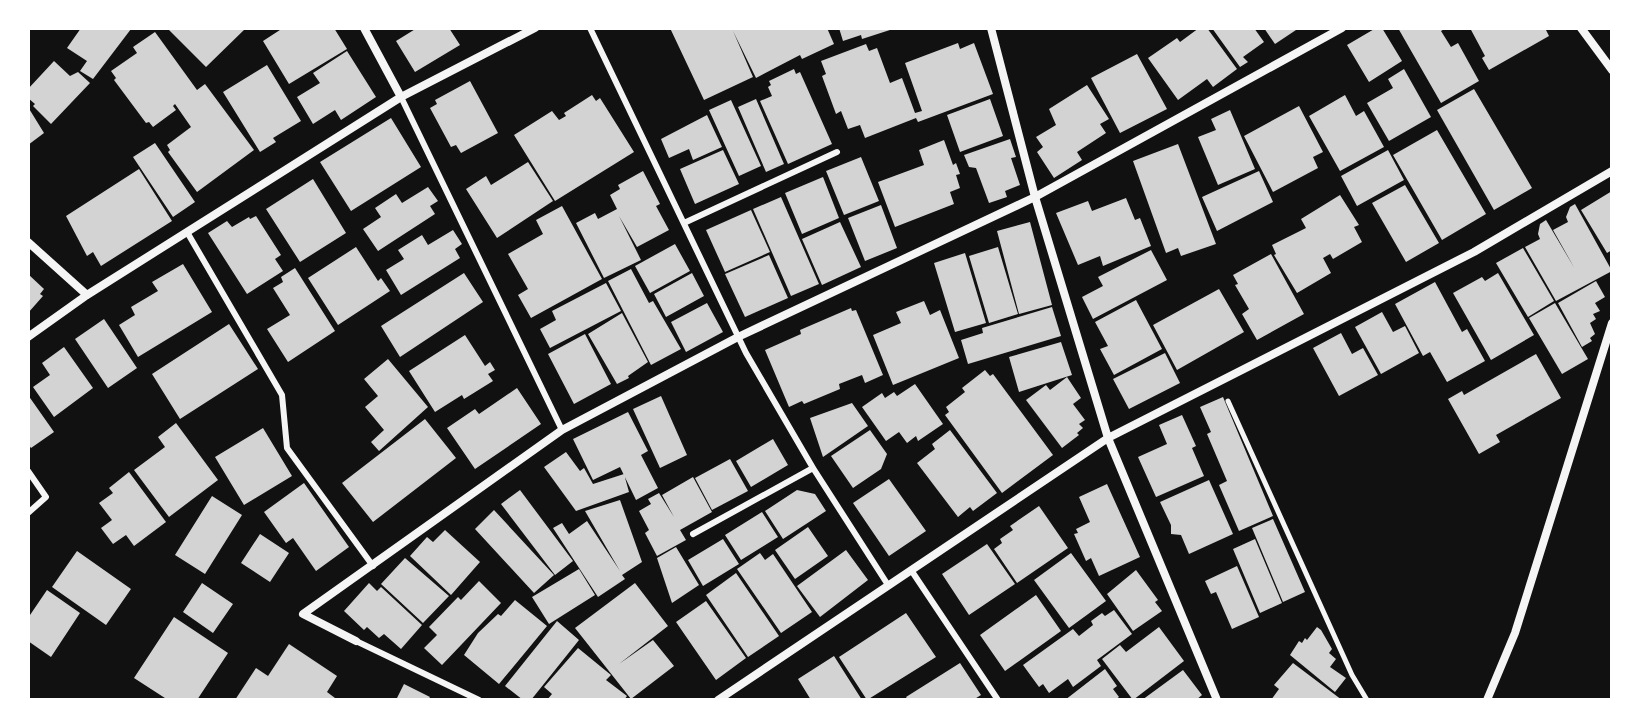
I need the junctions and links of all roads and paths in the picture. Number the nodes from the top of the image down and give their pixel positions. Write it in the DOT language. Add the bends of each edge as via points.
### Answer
graph roads {
  1 [pos="364,28"];
  2 [pos="535,28"];
  3 [pos="590,28"];
  4 [pos="991,28"];
  5 [pos="1342,28"];
  6 [pos="1581,28"];
  7 [pos="1612,70"];
  8 [pos="401,97"];
  9 [pos="837,152"];
  10 [pos="1612,171"];
  11 [pos="1035,197"];
  12 [pos="684,223"];
  13 [pos="187,232"];
  14 [pos="28,242"];
  15 [pos="87,295"];
  16 [pos="1612,323"];
  17 [pos="28,337"];
  18 [pos="738,337"];
  19 [pos="1220,382"];
  20 [pos="562,430"];
  21 [pos="1108,438"];
  22 [pos="813,468"];
  23 [pos="28,471"];
  24 [pos="28,513"];
  25 [pos="693,534"];
  26 [pos="373,566"];
  27 [pos="911,570"];
  28 [pos="888,585"];
  29 [pos="356,641"];
  30 [pos="479,700"];
  31 [pos="718,700"];
  32 [pos="998,700"];
  33 [pos="1217,700"];
  34 [pos="1367,700"];
  35 [pos="1487,700"];
  1 -- 8 [label="street"];
  2 -- 8 [label="street"];
  3 -- 12 [label="lane"];
  4 -- 11 [label="street"];
  5 -- 11 [label="street"];
  6 -- 7 [label="street"];
  8 -- 13 [label="street"];
  8 -- 20 [label="lane"];
  9 -- 12 [label="lane"];
  10 -- 19 [label="street" via="1474,252"];
  11 -- 18 [label="street"];
  11 -- 21 [label="street"];
  12 -- 18 [label="lane"];
  13 -- 15 [label="street"];
  13 -- 26 [label="lane" via="282,395 287,448"];
  14 -- 15 [label="street"];
  15 -- 17 [label="street"];
  16 -- 35 [label="street" via="1515,633"];
  18 -- 20 [label="street"];
  18 -- 22 [label="lane"];
  19 -- 21 [label="street"];
  19 -- 34 [label="path"];
  20 -- 26 [label="street"];
  21 -- 27 [label="street"];
  21 -- 33 [label="street"];
  22 -- 25 [label="lane"];
  22 -- 28 [label="lane"];
  23 -- 24 [label="lane" via="46,497"];
  26 -- 29 [label="street" via="303,614"];
  27 -- 28 [label="street"];
  27 -- 32 [label="lane"];
  28 -- 31 [label="street"];
  29 -- 30 [label="lane"];
}
